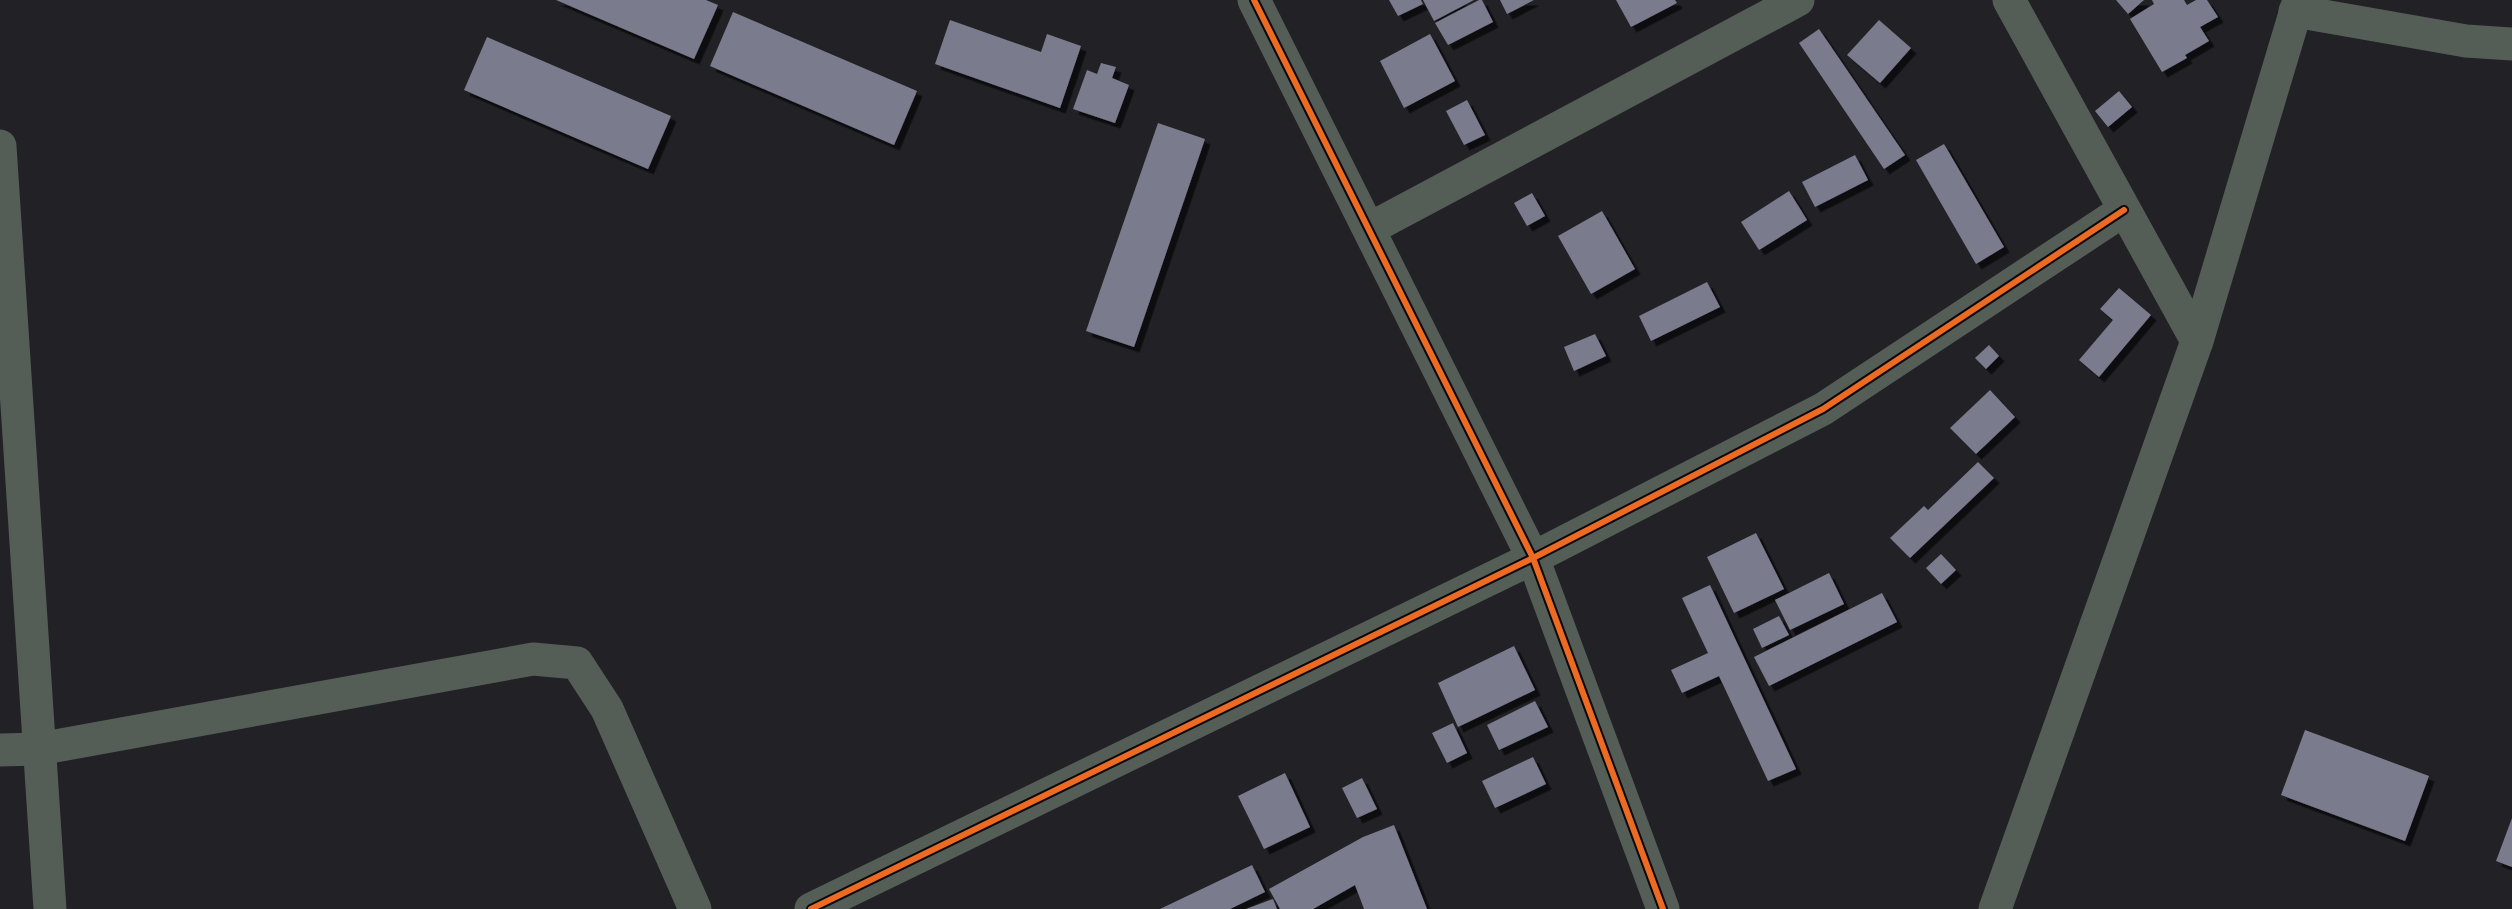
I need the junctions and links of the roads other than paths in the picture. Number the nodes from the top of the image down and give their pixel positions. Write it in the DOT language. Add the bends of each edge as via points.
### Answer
graph roads {
  1 [pos="1254,0"];
  2 [pos="1798,0"];
  3 [pos="2009,0"];
  4 [pos="2297,5"];
  5 [pos="2512,44"];
  6 [pos="0,146"];
  7 [pos="2124,210"];
  8 [pos="1369,230"];
  9 [pos="2197,341"];
  10 [pos="1533,558"];
  11 [pos="39,749"];
  12 [pos="0,750"];
  13 [pos="50,909"];
  14 [pos="695,909"];
  15 [pos="811,909"];
  16 [pos="1663,909"];
  17 [pos="1995,909"];
  1 -- 8 [label="street"];
  2 -- 8 [label="street"];
  3 -- 7 [label="street"];
  4 -- 5 [label="street" via="2466,41"];
  4 -- 9 [label="street"];
  6 -- 11 [label="street"];
  7 -- 9 [label="street"];
  7 -- 10 [label="street" via="1823,408"];
  8 -- 10 [label="street"];
  9 -- 17 [label="street"];
  10 -- 15 [label="street"];
  10 -- 16 [label="street"];
  11 -- 12 [label="street"];
  11 -- 13 [label="street"];
  11 -- 14 [label="street" via="533,659 577,663 607,709"];
}
